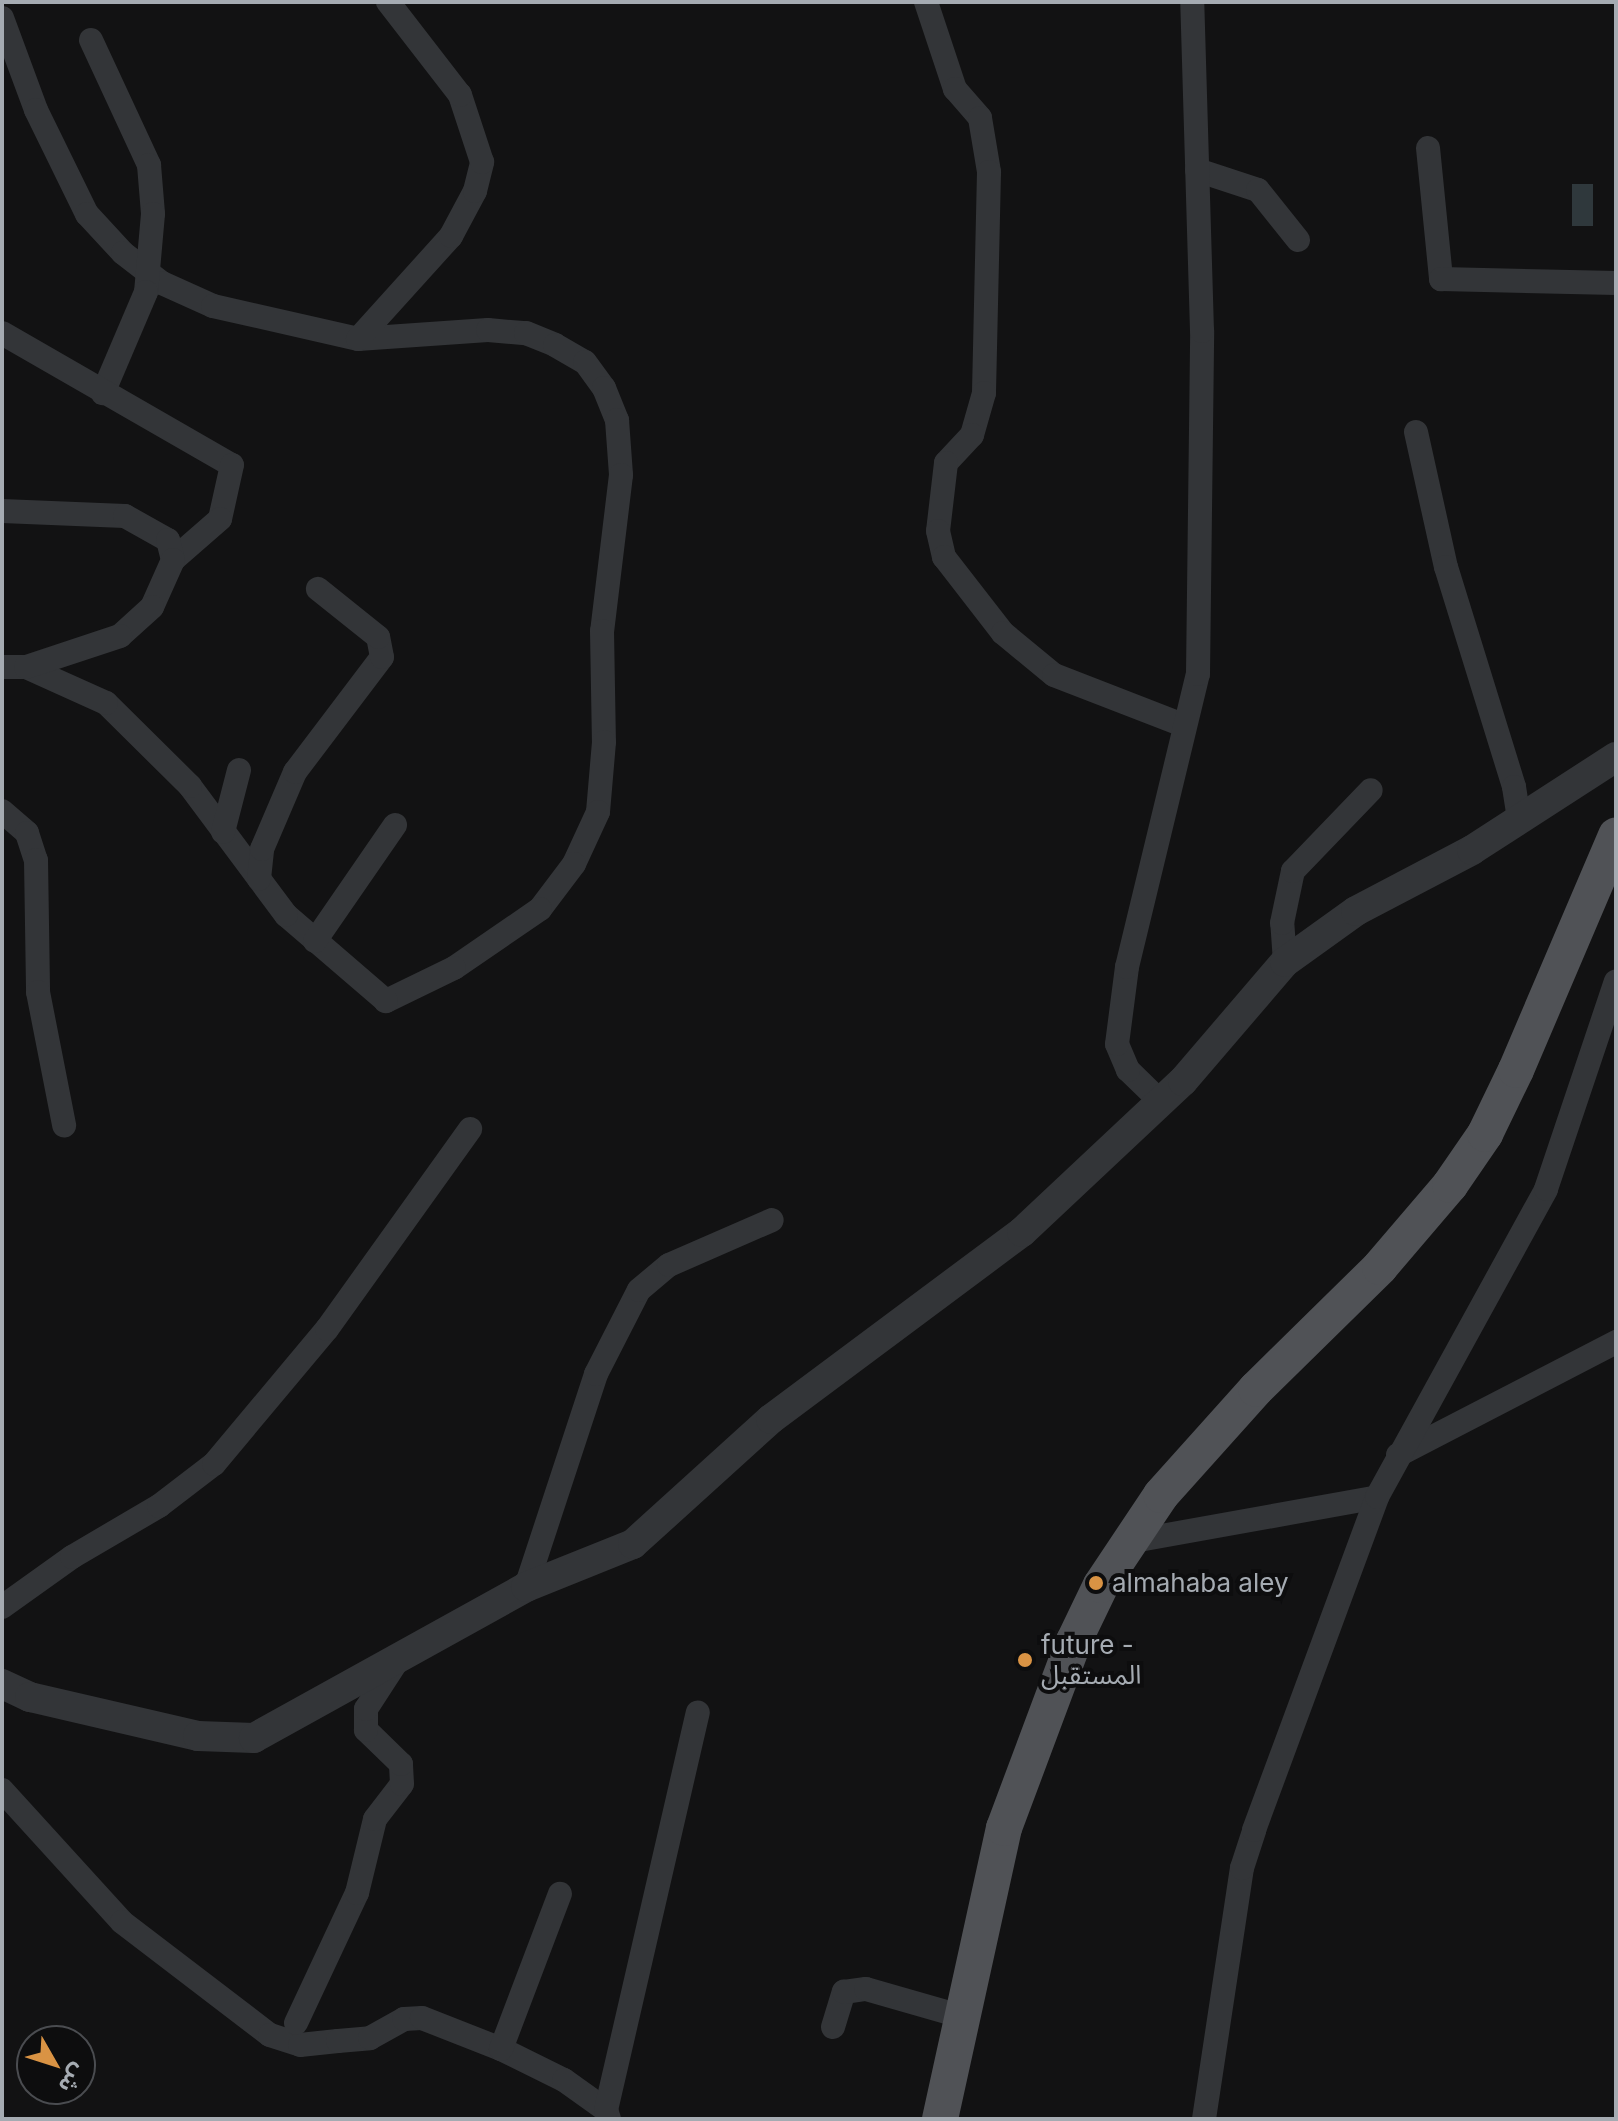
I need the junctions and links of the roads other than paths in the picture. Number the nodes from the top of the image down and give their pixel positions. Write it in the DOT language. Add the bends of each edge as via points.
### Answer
graph roads {
  1 [pos="388,2"];
  2 [pos="926,2"];
  3 [pos="1192,2"];
  4 [pos="2,18"];
  5 [pos="91,40"];
  6 [pos="1428,148"];
  7 [pos="1197,170"];
  8 [pos="1298,240"];
  9 [pos="149,273"];
  10 [pos="1615,277"];
  11 [pos="2,333"];
  12 [pos="358,339"];
  13 [pos="103,393"];
  14 [pos="1416,432"];
  15 [pos="2,511"];
  16 [pos="173,560"];
  17 [pos="318,589"];
  18 [pos="14,667"];
  19 [pos="1183,725"];
  20 [pos="1616,757"];
  21 [pos="239,770"];
  22 [pos="1371,790"];
  23 [pos="2,811"];
  24 [pos="1519,820"];
  25 [pos="395,825"];
  26 [pos="223,832"];
  27 [pos="1616,835"];
  28 [pos="259,879"];
  29 [pos="315,941"];
  30 [pos="1285,962"];
  31 [pos="1616,981"];
  32 [pos="1161,1102"];
  33 [pos="64,1125"];
  34 [pos="470,1129"];
  35 [pos="772,1220"];
  36 [pos="1616,1342"];
  37 [pos="1398,1455"];
  38 [pos="1377,1497"];
  39 [pos="1128,1542"];
  40 [pos="526,1587"];
  41 [pos="2,1607"];
  42 [pos="397,1661"];
  43 [pos="2,1684"];
  44 [pos="698,1712"];
  45 [pos="2,1790"];
  46 [pos="560,1894"];
  47 [pos="960,2016"];
  48 [pos="296,2023"];
  49 [pos="833,2027"];
  50 [pos="501,2049"];
  51 [pos="607,2114"];
  52 [pos="940,2119"];
  53 [pos="1204,2119"];
  1 -- 12 [label="street" via="460,95 482,162 475,191 451,236"];
  2 -- 19 [label="street" via="955,89 980,118 989,172 984,393 972,435 946,463 938,531 944,557 1003,633 1054,675"];
  3 -- 7 [label="street"];
  4 -- 9 [label="street" via="36,110 87,214"];
  5 -- 9 [label="street" via="149,165"];
  6 -- 10 [label="street" via="1441,279"];
  7 -- 8 [label="street" via="1258,190"];
  7 -- 19 [label="street" via="1202,331 1198,674"];
  9 -- 12 [label="street" via="213,306"];
  9 -- 13 [label="street"];
  11 -- 13 [label="street"];
  12 -- 29 [label="street" via="488,330 526,333 585,362 604,388 617,420 621,475 602,631 604,742 598,812 574,864 540,909 498,939 386,1001"];
  13 -- 16 [label="street" via="232,465 220,519"];
  14 -- 24 [label="street" via="1446,567 1514,787"];
  15 -- 16 [label="street" via="125,516 168,540"];
  16 -- 18 [label="street" via="152,607 120,636"];
  17 -- 28 [label="street" via="378,637 382,657 295,772 262,849"];
  18 -- 26 [label="street" via="106,703 190,786"];
  19 -- 32 [label="street" via="1127,967 1117,1044 1128,1070"];
  20 -- 24 [label="street"];
  21 -- 26 [label="street"];
  22 -- 30 [label="street" via="1293,871 1282,923"];
  23 -- 33 [label="street" via="27,833 36,860 38,992"];
  24 -- 30 [label="street" via="1356,911"];
  25 -- 29 [label="street"];
  26 -- 28 [label="street"];
  27 -- 39 [label="main road" via="1516,1070 1485,1134 1459,1172 1380,1267 1256,1389 1161,1495"];
  28 -- 29 [label="street" via="286,915"];
  30 -- 32 [label="street"];
  31 -- 37 [label="street" via="1546,1189"];
  32 -- 40 [label="street" via="1022,1232 771,1419 633,1544"];
  34 -- 41 [label="street" via="327,1329 214,1464 159,1506 72,1557"];
  35 -- 40 [label="street" via="669,1265 639,1290 596,1374"];
  36 -- 37 [label="street"];
  37 -- 38 [label="street"];
  38 -- 39 [label="street"];
  38 -- 53 [label="street" via="1242,1868"];
  39 -- 47 [label="main road" via="1074,1641 1004,1828"];
  40 -- 42 [label="street"];
  42 -- 43 [label="street" via="273,1732 242,1740 198,1736 30,1697"];
  42 -- 48 [label="street" via="366,1709 366,1730 401,1764 402,1784 375,1819 357,1893"];
  44 -- 51 [label="street"];
  45 -- 50 [label="street" via="122,1922 270,2035 300,2045 370,2038 404,2019 422,2018"];
  46 -- 50 [label="street"];
  47 -- 49 [label="street" via="866,1989 844,1992"];
  47 -- 52 [label="main road"];
  50 -- 51 [label="street" via="564,2080"];
}
